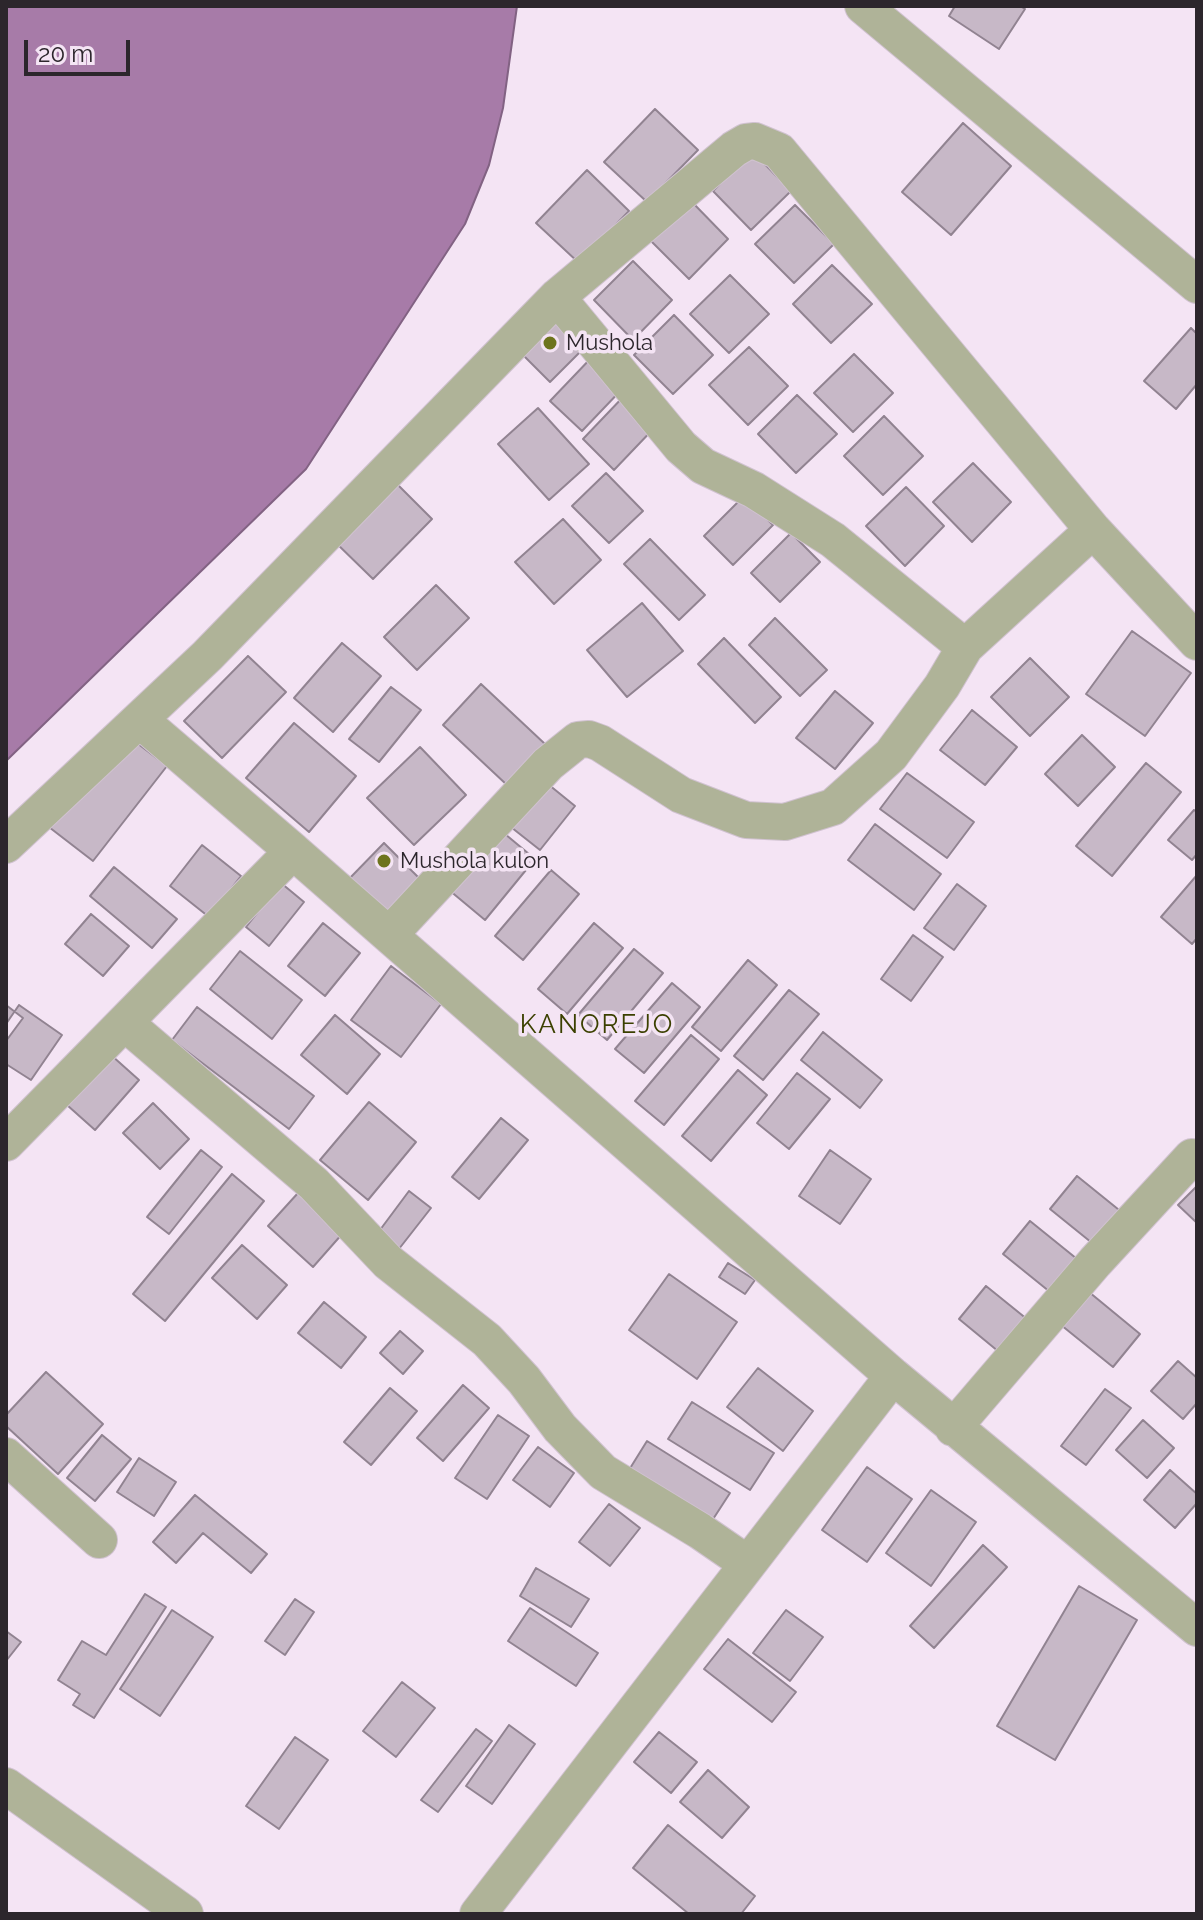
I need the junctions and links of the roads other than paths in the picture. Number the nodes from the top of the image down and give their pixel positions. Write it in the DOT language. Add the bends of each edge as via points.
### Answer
graph roads {
  1 [pos="863,6"];
  2 [pos="1197,285"];
  3 [pos="557,297"];
  4 [pos="1093,530"];
  5 [pos="1197,642"];
  6 [pos="965,647"];
  7 [pos="140,720"];
  8 [pos="6,845"];
  9 [pos="293,851"];
  10 [pos="390,934"];
  11 [pos="125,1023"];
  12 [pos="8,1138"];
  13 [pos="1192,1157"];
  14 [pos="893,1376"];
  15 [pos="953,1428"];
  16 [pos="6,1456"];
  17 [pos="99,1540"];
  18 [pos="748,1564"];
  19 [pos="1197,1628"];
  20 [pos="6,1786"];
  21 [pos="185,1914"];
  22 [pos="478,1914"];
  1 -- 2 [label="street"];
  3 -- 4 [label="street" via="734,149 746,142 766,144 779,151 828,206"];
  3 -- 6 [label="street" via="681,447 703,466 754,490 833,540"];
  3 -- 7 [label="street"];
  4 -- 5 [label="street"];
  4 -- 6 [label="street"];
  6 -- 10 [label="street" via="891,755 833,807 785,822 746,820 681,795 600,743 578,740 548,764"];
  7 -- 8 [label="street"];
  7 -- 9 [label="street"];
  9 -- 10 [label="street"];
  9 -- 11 [label="street"];
  10 -- 14 [label="street"];
  11 -- 12 [label="street"];
  11 -- 18 [label="street" via="314,1184 388,1262 487,1340 603,1472"];
  13 -- 15 [label="street"];
  14 -- 15 [label="street"];
  14 -- 18 [label="street"];
  15 -- 19 [label="street"];
  16 -- 17 [label="street"];
  18 -- 22 [label="street"];
  20 -- 21 [label="street"];
}
